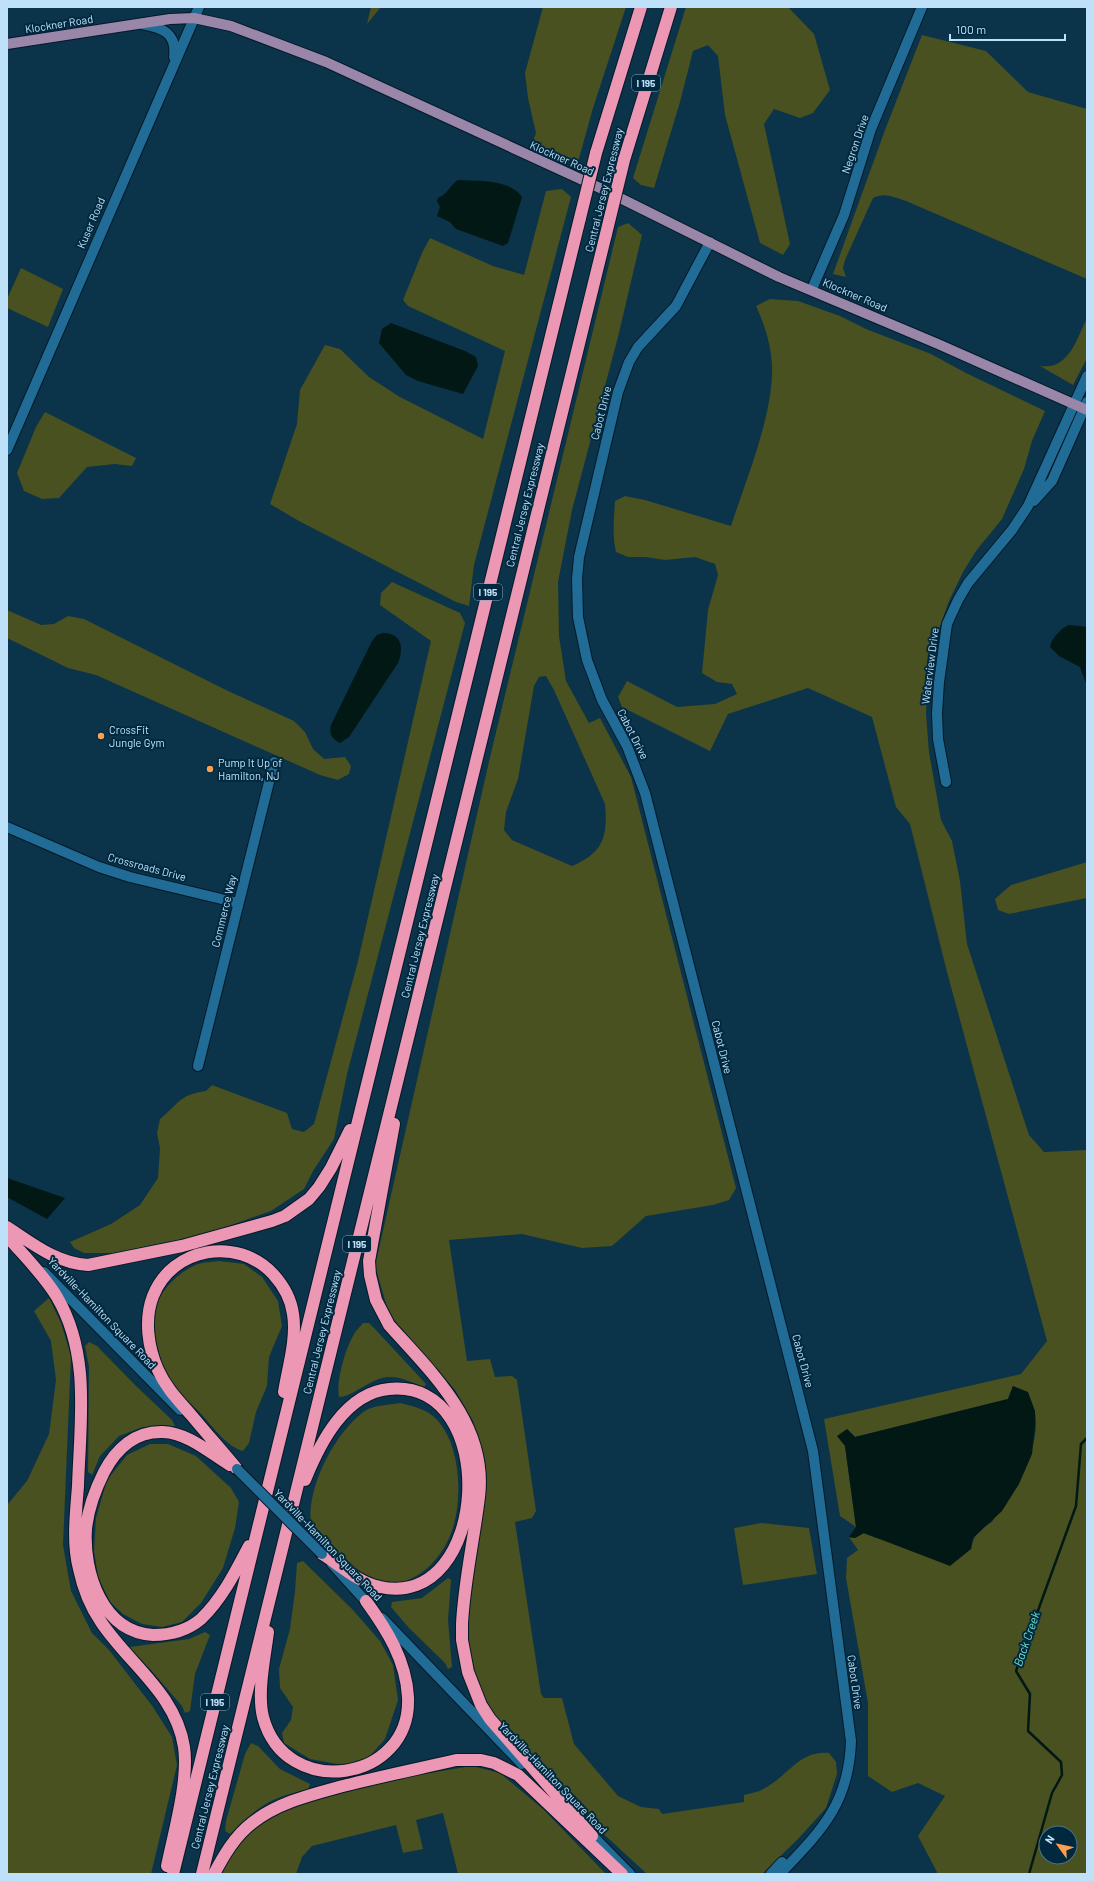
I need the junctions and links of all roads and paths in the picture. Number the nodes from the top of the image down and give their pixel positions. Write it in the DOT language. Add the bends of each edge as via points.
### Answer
graph roads {
  1 [pos="199,7"];
  2 [pos="641,7"];
  3 [pos="671,7"];
  4 [pos="922,7"];
  5 [pos="194,18"];
  6 [pos="142,24"];
  7 [pos="7,44"];
  8 [pos="173,66"];
  9 [pos="710,242"];
  10 [pos="812,289"];
  11 [pos="1087,376"];
  12 [pos="1083,407"];
  13 [pos="7,450"];
  14 [pos="274,762"];
  15 [pos="946,782"];
  16 [pos="7,827"];
  17 [pos="238,903"];
  18 [pos="396,966"];
  19 [pos="424,973"];
  20 [pos="198,1066"];
  21 [pos="7,1227"];
  22 [pos="7,1235"];
  23 [pos="237,1469"];
  24 [pos="271,1475"];
  25 [pos="290,1516"];
  26 [pos="257,1531"];
  27 [pos="322,1554"];
  28 [pos="274,1583"];
  29 [pos="366,1601"];
  30 [pos="592,1836"];
  31 [pos="811,1841"];
  32 [pos="166,1874"];
  33 [pos="173,1874"];
  34 [pos="202,1874"];
  35 [pos="214,1874"];
  36 [pos="628,1874"];
  37 [pos="771,1874"];
  38 [pos="780,1874"];
  1 -- 5 [label="street, Kuser Road"];
  2 -- 18 [label="highway, Central Jersey Expressway / I 195, bridge" via="596,152"];
  3 -- 19 [label="highway, Central Jersey Expressway / I 195, bridge" via="624,160"];
  4 -- 10 [label="street, Negron Drive" via="871,129 844,215"];
  5 -- 6 [label="main road, Klockner Road"];
  5 -- 8 [label="street, Kuser Road"];
  5 -- 9 [label="main road, Klockner Road" via="231,26 326,62 600,188"];
  6 -- 7 [label="main road, Klockner Road"];
  6 -- 8 [label="street" via="156,26 172,37 175,48"];
  8 -- 13 [label="street, Kuser Road"];
  9 -- 10 [label="main road, Klockner Road" via="779,277"];
  9 -- 31 [label="street, Cabot Drive" via="676,306 638,347 627,367 618,392 580,557 577,600 582,639 593,680 627,746 645,793 813,1451 851,1741 844,1787 831,1816"];
  10 -- 12 [label="main road, Klockner Road"];
  11 -- 12 [label="street, Waterview Drive"];
  12 -- 15 [label="street, Waterview Drive" via="1052,481 1028,506 1012,530 968,583 947,624 936,713"];
  14 -- 17 [label="street, Commerce Way"];
  16 -- 17 [label="street, Crossroads Drive" via="130,877"];
  17 -- 20 [label="street, Commerce Way"];
  18 -- 21 [label="highway" via="350,1131 319,1187 297,1209 272,1221 182,1246 88,1265 63,1261 51,1256"];
  18 -- 24 [label="highway, Central Jersey Expressway / I 195"];
  19 -- 25 [label="highway, Central Jersey Expressway / I 195"];
  19 -- 30 [label="highway" via="370,1248 372,1289 389,1325 453,1399 463,1415 474,1445 478,1461 480,1495 462,1624 464,1656 474,1690 490,1719"];
  22 -- 23 [label="street, Yardville-Hamilton Square Road"];
  22 -- 32 [label="highway" via="57,1297 78,1349 82,1385 75,1543 82,1582 102,1624 164,1697 181,1732 184,1777"];
  23 -- 24 [label="highway" via="164,1382 150,1342 150,1310 153,1295 159,1284 183,1260 215,1250 239,1253 261,1263 278,1280 293,1312 294,1336"];
  23 -- 26 [label="highway" via="189,1440 174,1434 142,1435 122,1446 99,1481 89,1515 86,1545 91,1576 105,1607 120,1622 141,1633 172,1633 192,1625 214,1604 235,1573"];
  23 -- 27 [label="street, Yardville-Hamilton Square Road, bridge"];
  24 -- 26 [label="highway, Central Jersey Expressway / I 195"];
  25 -- 27 [label="highway" via="307,1474 331,1430 342,1415 361,1399 385,1390 407,1389 428,1396 446,1411 458,1430 464,1451 468,1483 467,1506 460,1535 448,1560 422,1582 390,1589 368,1583"];
  25 -- 28 [label="highway, Central Jersey Expressway / I 195"];
  26 -- 33 [label="highway, Central Jersey Expressway / I 195"];
  27 -- 29 [label="street, Yardville-Hamilton Square Road"];
  28 -- 29 [label="highway" via="261,1693 263,1716 272,1739 280,1749 301,1765 324,1772 347,1772 380,1757 397,1738 406,1715 408,1697 400,1659 386,1628"];
  28 -- 34 [label="highway, Central Jersey Expressway / I 195"];
  29 -- 30 [label="street, Yardville-Hamilton Square Road"];
  30 -- 36 [label="street, Yardville-Hamilton Square Road"];
  31 -- 37 [label="street" via="792,1852"];
  31 -- 38 [label="street, Cabot Drive"];
  35 -- 36 [label="highway" via="242,1832 277,1808 315,1794 376,1777 469,1759 494,1763 518,1775"];
}
